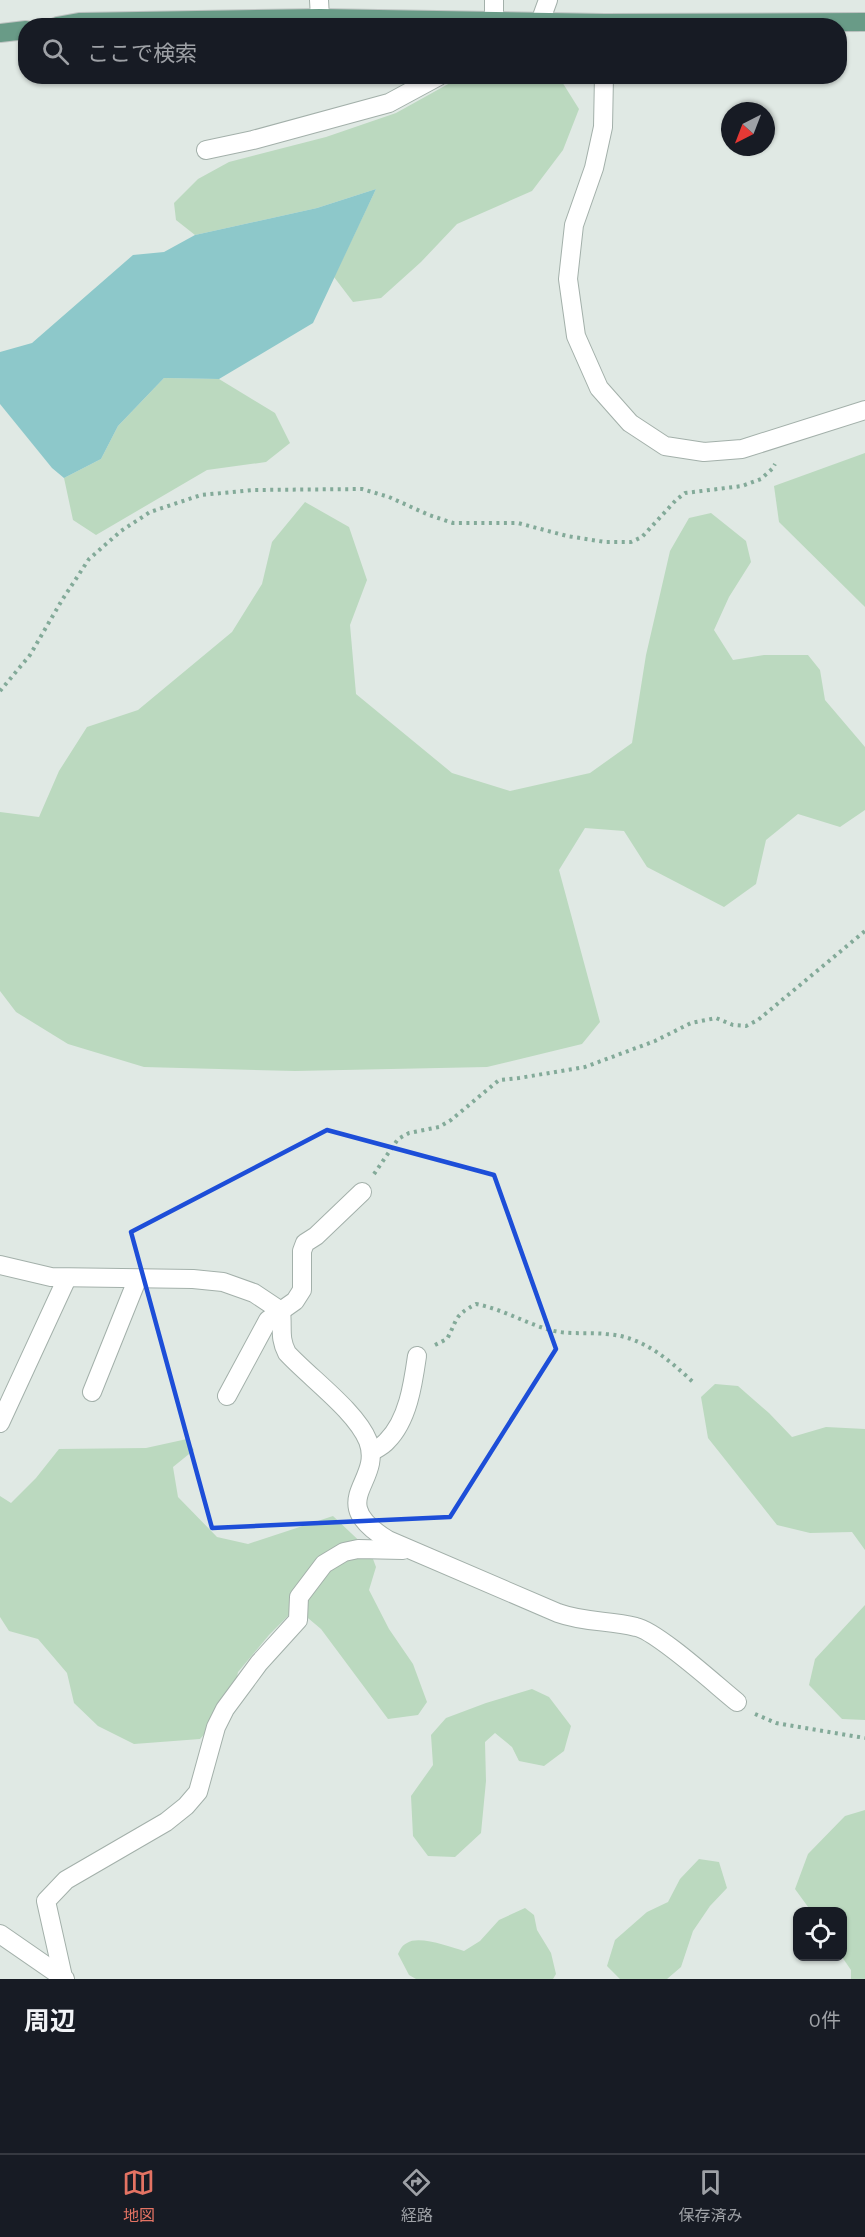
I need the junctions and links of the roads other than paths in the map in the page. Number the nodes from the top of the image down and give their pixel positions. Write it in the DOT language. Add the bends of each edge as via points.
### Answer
graph roads {
  1 [pos="494,0"];
  2 [pos="548,0"];
  3 [pos="319,9"];
  4 [pos="153,18"];
  5 [pos="413,18"];
  6 [pos="494,18"];
  7 [pos="541,18"];
  8 [pos="847,22"];
  9 [pos="865,22"];
  10 [pos="18,31"];
  11 [pos="0,33"];
  12 [pos="424,84"];
  13 [pos="603,84"];
  14 [pos="206,150"];
  15 [pos="865,410"];
  16 [pos="362,1192"];
  17 [pos="0,1265"];
  18 [pos="67,1278"];
  19 [pos="137,1280"];
  20 [pos="281,1311"];
  21 [pos="417,1356"];
  22 [pos="92,1392"];
  23 [pos="227,1396"];
  24 [pos="0,1423"];
  25 [pos="371,1452"];
  26 [pos="411,1550"];
  27 [pos="737,1702"];
  28 [pos="0,1934"];
  29 [pos="64,1978"];
  1 -- 6 [label="street"];
  2 -- 7 [label="street"];
  3 -- 4 [label="main road"];
  3 -- 5 [label="main road"];
  8 -- 9 [label="main road"];
  10 -- 11 [label="main road"];
  12 -- 14 [label="street" via="389,103"];
  13 -- 15 [label="street" via="603,127 594,168 574,225 568,279 576,336 599,388 630,423 665,446 704,452 742,449"];
  16 -- 20 [label="street" via="305,1243 302,1290"];
  17 -- 18 [label="street"];
  18 -- 19 [label="street"];
  18 -- 24 [label="street"];
  19 -- 20 [label="street" via="223,1282 254,1293"];
  19 -- 22 [label="street"];
  20 -- 23 [label="street" via="268,1320"];
  20 -- 25 [label="street" via="281,1341 287,1353 353,1418"];
  21 -- 25 [label="street" via="412,1389 399,1423 387,1441"];
  25 -- 26 [label="street" via="357,1506 371,1530"];
  26 -- 27 [label="street" via="578,1620 638,1627"];
  26 -- 29 [label="street" via="358,1549 324,1564 299,1597 298,1620 259,1662 225,1709 198,1791 186,1806 166,1822 66,1880 46,1901"];
  28 -- 29 [label="street"];
}
